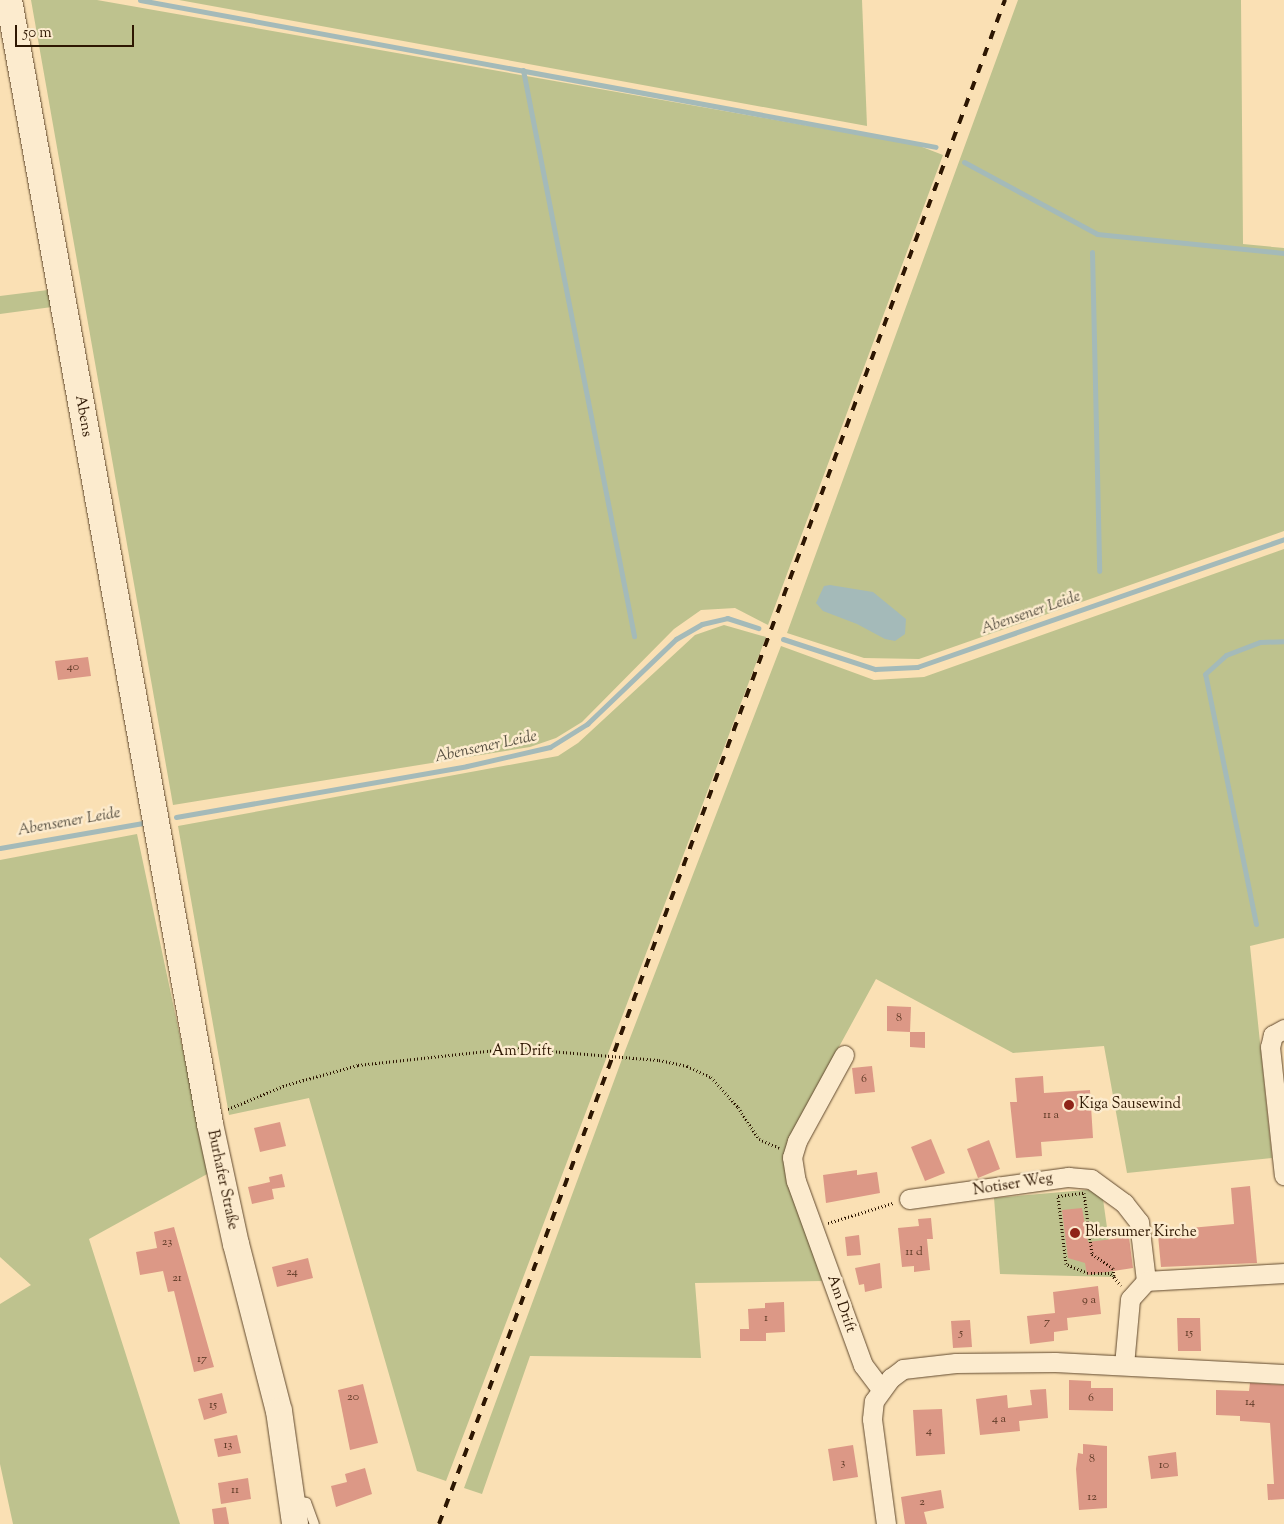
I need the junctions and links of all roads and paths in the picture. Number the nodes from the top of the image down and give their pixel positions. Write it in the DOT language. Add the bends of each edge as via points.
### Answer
graph roads {
  1 [pos="9,0"];
  2 [pos="158,833"];
  3 [pos="1281,1029"];
  4 [pos="844,1055"];
  5 [pos="221,1112"];
  6 [pos="792,1157"];
  7 [pos="1284,1175"];
  8 [pos="1084,1193"];
  9 [pos="909,1199"];
  10 [pos="814,1227"];
  11 [pos="1284,1273"];
  12 [pos="1146,1281"];
  13 [pos="1124,1365"];
  14 [pos="1284,1374"];
  15 [pos="881,1389"];
  16 [pos="294,1512"];
  17 [pos="314,1524"];
  18 [pos="886,1524"];
  1 -- 2 [label="main road, Abens"];
  2 -- 16 [label="main road, Burhafer Straße" via="210,1124 279,1411"];
  3 -- 7 [label="street" via="1270,1040 1270,1047"];
  4 -- 6 [label="street" via="797,1141"];
  5 -- 6 [label="path, Am Drift" via="286,1085 358,1065 514,1048 687,1066 712,1077 738,1107 759,1140"];
  6 -- 10 [label="street, Am Drift" via="796,1181"];
  8 -- 8 [label="path" via="1092,1254 1113,1268 1114,1277 1109,1273 1088,1273 1066,1264 1058,1196"];
  9 -- 10 [label="path"];
  9 -- 12 [label="street, Notiser Weg" via="1068,1177 1091,1179 1124,1202 1139,1222"];
  10 -- 15 [label="street, Am Drift" via="863,1366"];
  11 -- 12 [label="street"];
  12 -- 13 [label="street" via="1130,1299"];
  13 -- 14 [label="street"];
  13 -- 15 [label="street" via="1046,1362 924,1366 903,1369"];
  15 -- 18 [label="street" via="874,1401 872,1419"];
  16 -- 17 [label="lane" via="302,1499"];
}
